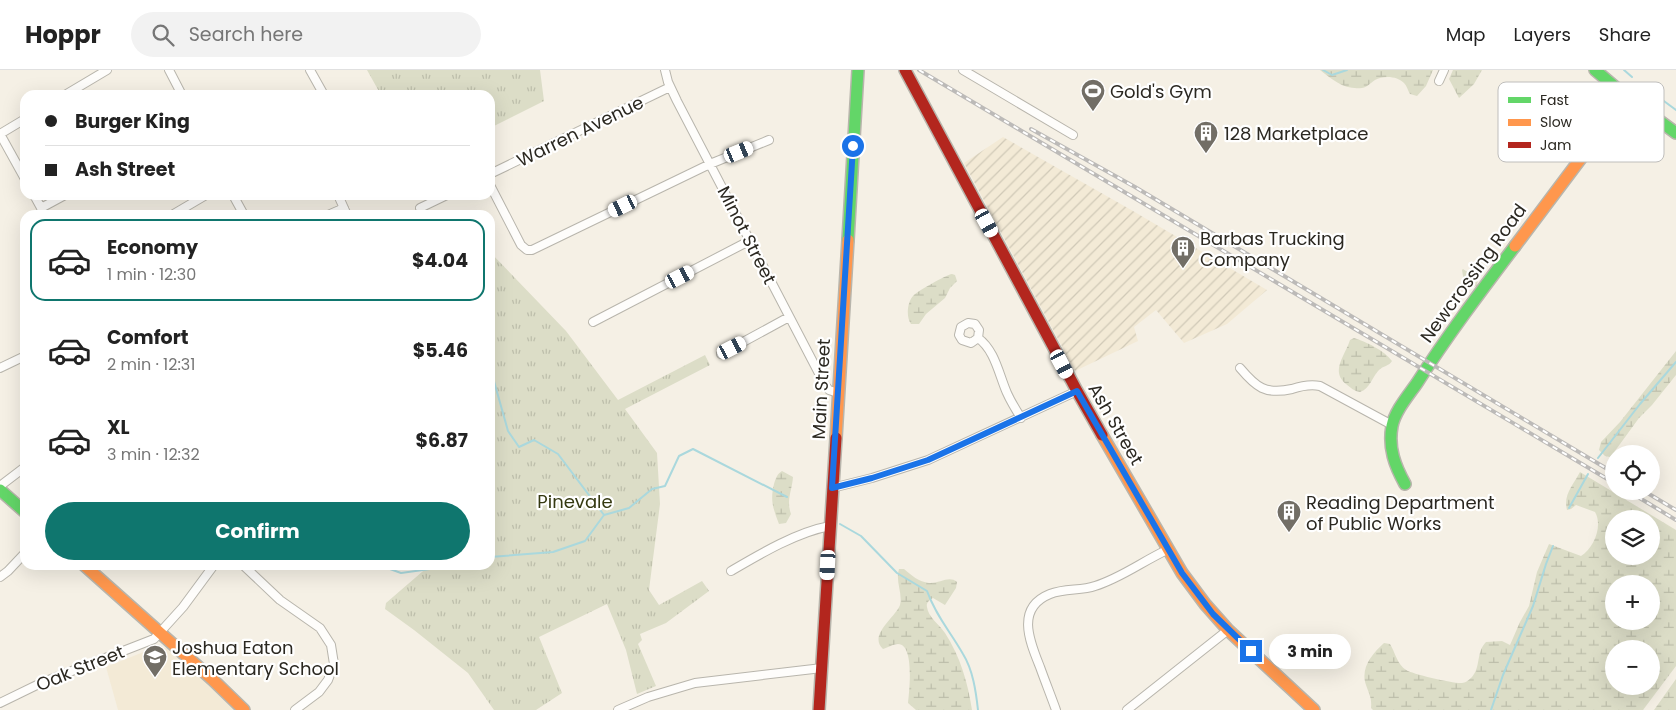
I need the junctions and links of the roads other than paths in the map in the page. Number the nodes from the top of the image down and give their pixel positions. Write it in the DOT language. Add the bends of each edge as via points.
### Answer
graph roads {
  1 [pos="107,70"];
  2 [pos="169,70"];
  3 [pos="310,70"];
  4 [pos="665,70"];
  5 [pos="858,70"];
  6 [pos="904,70"];
  7 [pos="963,70"];
  8 [pos="1444,70"];
  9 [pos="1595,70"];
  10 [pos="1439,81"];
  11 [pos="1609,82"];
  12 [pos="670,87"];
  13 [pos="73,90"];
  14 [pos="179,90"];
  15 [pos="321,90"];
  16 [pos="20,122"];
  17 [pos="1664,124"];
  18 [pos="1676,133"];
  19 [pos="0,134"];
  20 [pos="1074,135"];
  21 [pos="768,140"];
  22 [pos="1577,162"];
  23 [pos="710,164"];
  24 [pos="20,170"];
  25 [pos="495,172"];
  26 [pos="495,194"];
  27 [pos="59,200"];
  28 [pos="198,200"];
  29 [pos="437,200"];
  30 [pos="420,208"];
  31 [pos="46,210"];
  32 [pos="180,210"];
  33 [pos="749,241"];
  34 [pos="789,317"];
  35 [pos="593,322"];
  36 [pos="978,338"];
  37 [pos="721,354"];
  38 [pos="20,358"];
  39 [pos="0,368"];
  40 [pos="1240,368"];
  41 [pos="1077,391"];
  42 [pos="838,394"];
  43 [pos="1021,418"];
  44 [pos="1392,426"];
  45 [pos="20,471"];
  46 [pos="1405,484"];
  47 [pos="0,486"];
  48 [pos="832,488"];
  49 [pos="0,490"];
  50 [pos="20,508"];
  51 [pos="830,526"];
  52 [pos="1167,550"];
  53 [pos="20,558"];
  54 [pos="90,570"];
  55 [pos="210,570"];
  56 [pos="248,570"];
  57 [pos="731,571"];
  58 [pos="0,577"];
  59 [pos="1228,630"];
  60 [pos="160,633"];
  61 [pos="822,668"];
  62 [pos="0,703"];
  63 [pos="244,710"];
  64 [pos="295,710"];
  65 [pos="618,710"];
  66 [pos="819,710"];
  67 [pos="1056,710"];
  68 [pos="1127,710"];
  69 [pos="1314,710"];
  1 -- 13 [label="street"];
  2 -- 14 [label="street"];
  3 -- 15 [label="street"];
  4 -- 12 [label="street, Minot Street"];
  5 -- 42 [label="street, Main Street"];
  6 -- 41 [label="street, Ash Street"];
  7 -- 20 [label="street"];
  8 -- 10 [label="street"];
  9 -- 11 [label="street"];
  12 -- 23 [label="street, Minot Street"];
  12 -- 25 [label="street, Warren Avenue"];
  16 -- 19 [label="street"];
  17 -- 18 [label="street"];
  19 -- 24 [label="street"];
  21 -- 23 [label="street"];
  22 -- 44 [label="street, Newcrossing Road" via="1440,347"];
  23 -- 26 [label="street" via="535,249 527,250 522,245"];
  23 -- 33 [label="street, Minot Street"];
  27 -- 31 [label="street"];
  28 -- 32 [label="street"];
  29 -- 30 [label="street"];
  33 -- 34 [label="street, Minot Street"];
  33 -- 35 [label="street"];
  34 -- 37 [label="street"];
  34 -- 42 [label="street, Minot Street" via="825,385"];
  36 -- 43 [label="street" via="994,359"];
  38 -- 39 [label="street"];
  40 -- 44 [label="street" via="1254,384 1264,389 1277,391 1320,386"];
  41 -- 43 [label="street"];
  41 -- 52 [label="street, Ash Street"];
  42 -- 48 [label="street, Main Street"];
  43 -- 48 [label="street" via="928,460"];
  44 -- 46 [label="street, Newcrossing Road" via="1392,457"];
  45 -- 47 [label="street"];
  48 -- 51 [label="street, Main Street"];
  49 -- 50 [label="street"];
  51 -- 57 [label="street" via="800,536"];
  51 -- 61 [label="street, Main Street"];
  52 -- 59 [label="street, Ash Street" via="1196,593"];
  52 -- 67 [label="street" via="1102,584 1057,592 1035,605 1029,618 1028,636"];
  53 -- 58 [label="street"];
  54 -- 60 [label="street"];
  55 -- 60 [label="street, Oak Street"];
  56 -- 64 [label="street" via="280,600 320,628 332,645 334,664 328,680"];
  59 -- 68 [label="street"];
  59 -- 69 [label="street, Ash Street"];
  60 -- 62 [label="street, Oak Street" via="152,640"];
  60 -- 63 [label="street"];
  61 -- 65 [label="street" via="695,683"];
  61 -- 66 [label="street, Main Street"];
}
